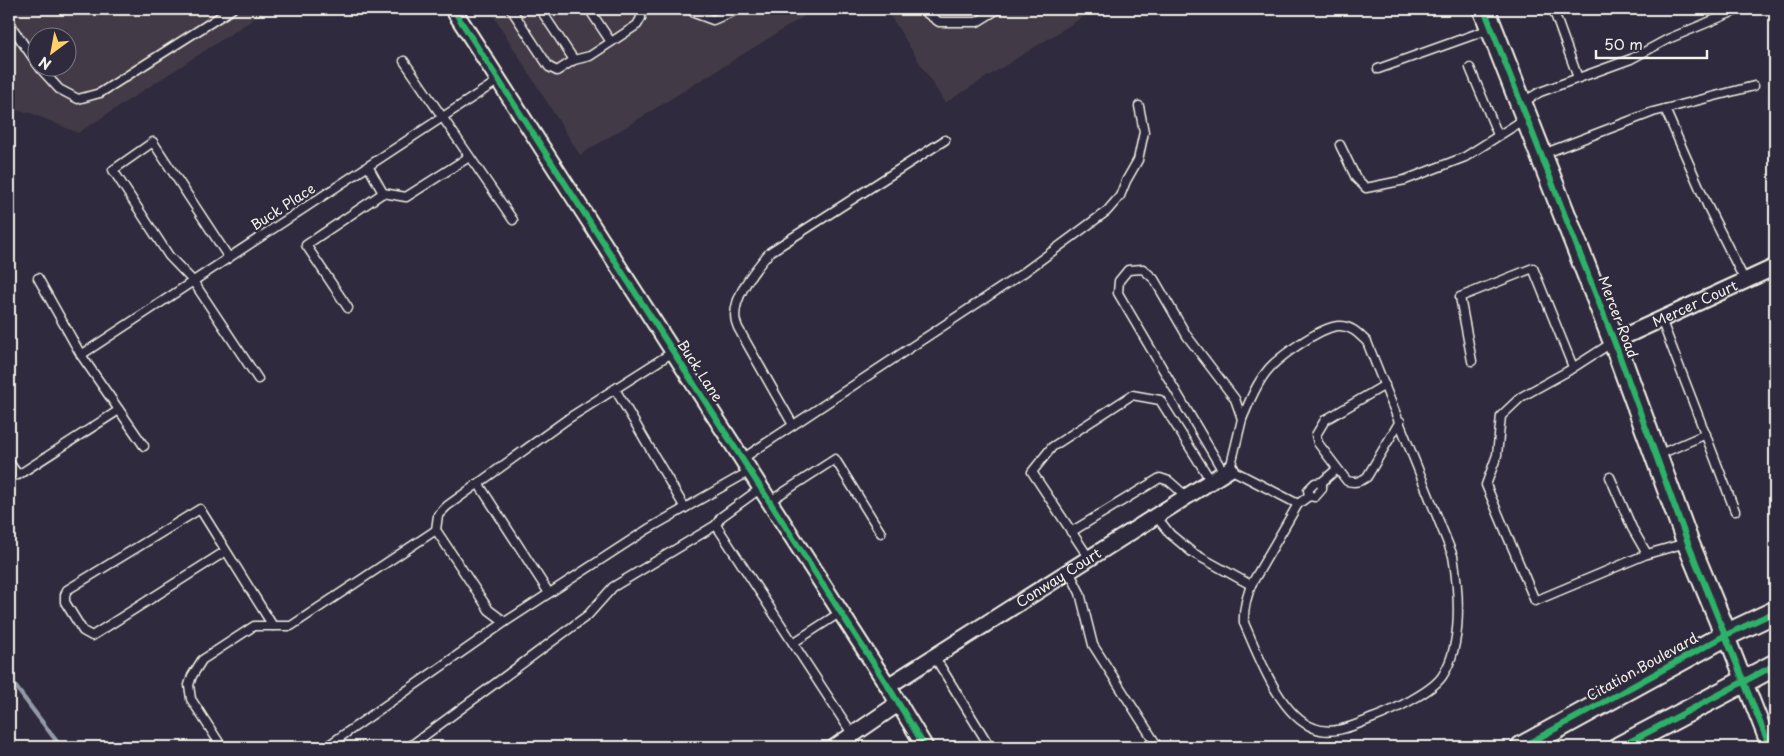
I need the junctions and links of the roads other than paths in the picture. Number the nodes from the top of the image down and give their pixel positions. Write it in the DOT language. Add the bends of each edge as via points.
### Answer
graph roads {
  1 [pos="232,9"];
  2 [pos="453,9"];
  3 [pos="511,9"];
  4 [pos="540,9"];
  5 [pos="589,9"];
  6 [pos="640,9"];
  7 [pos="691,9"];
  8 [pos="739,9"];
  9 [pos="920,9"];
  10 [pos="998,9"];
  11 [pos="1484,9"];
  12 [pos="1553,9"];
  13 [pos="1740,9"];
  14 [pos="9,23"];
  15 [pos="1492,29"];
  16 [pos="611,42"];
  17 [pos="28,50"];
  18 [pos="404,60"];
  19 [pos="574,60"];
  20 [pos="1470,68"];
  21 [pos="1378,69"];
  22 [pos="49,78"];
  23 [pos="1578,78"];
  24 [pos="499,80"];
  25 [pos="1754,86"];
  26 [pos="1139,106"];
  27 [pos="1665,109"];
  28 [pos="1524,111"];
  29 [pos="442,118"];
  30 [pos="1498,135"];
  31 [pos="945,140"];
  32 [pos="1340,145"];
  33 [pos="1542,155"];
  34 [pos="470,156"];
  35 [pos="368,166"];
  36 [pos="383,193"];
  37 [pos="513,220"];
  38 [pos="229,258"];
  39 [pos="1775,267"];
  40 [pos="38,278"];
  41 [pos="193,281"];
  42 [pos="1745,281"];
  43 [pos="348,308"];
  44 [pos="1661,319"];
  45 [pos="1614,341"];
  46 [pos="674,352"];
  47 [pos="81,355"];
  48 [pos="1472,361"];
  49 [pos="1573,368"];
  50 [pos="258,379"];
  51 [pos="1385,386"];
  52 [pos="615,389"];
  53 [pos="119,410"];
  54 [pos="1242,418"];
  55 [pos="1400,421"];
  56 [pos="793,425"];
  57 [pos="1706,434"];
  58 [pos="144,446"];
  59 [pos="1656,456"];
  60 [pos="9,462"];
  61 [pos="746,465"];
  62 [pos="1337,469"];
  63 [pos="1222,474"];
  64 [pos="1610,477"];
  65 [pos="478,483"];
  66 [pos="765,495"];
  67 [pos="1186,496"];
  68 [pos="1298,504"];
  69 [pos="685,508"];
  70 [pos="1735,511"];
  71 [pos="1156,516"];
  72 [pos="716,525"];
  73 [pos="436,530"];
  74 [pos="1071,532"];
  75 [pos="881,533"];
  76 [pos="1688,543"];
  77 [pos="226,551"];
  78 [pos="1647,554"];
  79 [pos="1089,558"];
  80 [pos="1069,571"];
  81 [pos="1252,585"];
  82 [pos="550,593"];
  83 [pos="841,612"];
  84 [pos="1775,612"];
  85 [pos="505,622"];
  86 [pos="273,626"];
  87 [pos="1726,635"];
  88 [pos="793,643"];
  89 [pos="934,656"];
  90 [pos="1775,665"];
  91 [pos="1743,681"];
  92 [pos="888,686"];
  93 [pos="899,703"];
  94 [pos="853,735"];
  95 [pos="222,747"];
  96 [pos="326,747"];
  97 [pos="410,747"];
  98 [pos="835,747"];
  99 [pos="925,747"];
  100 [pos="990,747"];
  101 [pos="1158,747"];
  102 [pos="1522,747"];
  103 [pos="1620,747"];
  104 [pos="1770,747"];
  1 -- 22 [label="lane" via="100,93 78,99 59,89"];
  2 -- 24 [label="street, Buck Lane"];
  3 -- 19 [label="lane" via="549,67 557,71"];
  4 -- 19 [label="lane"];
  5 -- 16 [label="lane"];
  6 -- 16 [label="lane" via="641,18 637,25"];
  7 -- 8 [label="lane" via="714,20"];
  9 -- 10 [label="lane" via="939,22 977,22"];
  11 -- 15 [label="street, Mercer Road"];
  12 -- 23 [label="lane"];
  13 -- 23 [label="lane" via="1668,39 1631,59"];
  14 -- 17 [label="lane"];
  15 -- 21 [label="lane"];
  15 -- 28 [label="street, Mercer Road"];
  16 -- 19 [label="lane" via="590,56"];
  18 -- 29 [label="lane"];
  20 -- 30 [label="lane"];
  23 -- 28 [label="lane" via="1540,92"];
  24 -- 29 [label="lane, Buck Place"];
  24 -- 46 [label="street, Buck Lane"];
  25 -- 27 [label="lane"];
  26 -- 56 [label="lane" via="1144,132 1138,160 1120,196 1107,211 1023,273"];
  27 -- 33 [label="lane"];
  27 -- 42 [label="lane" via="1708,208"];
  28 -- 30 [label="lane"];
  28 -- 33 [label="street, Mercer Road"];
  29 -- 34 [label="lane"];
  29 -- 35 [label="lane, Buck Place"];
  30 -- 32 [label="lane" via="1465,157 1405,180 1372,188 1366,188 1356,178"];
  31 -- 56 [label="lane" via="770,252 743,290 737,305 736,321"];
  33 -- 45 [label="street, Mercer Road"];
  34 -- 36 [label="lane" via="406,197"];
  34 -- 37 [label="lane"];
  35 -- 36 [label="lane"];
  35 -- 38 [label="lane, Buck Place"];
  36 -- 43 [label="lane" via="306,245"];
  38 -- 41 [label="lane, Buck Place"];
  38 -- 41 [label="lane" via="153,142 113,170 170,256"];
  39 -- 42 [label="street, Mercer Court"];
  40 -- 47 [label="lane"];
  41 -- 47 [label="lane, Buck Place"];
  41 -- 50 [label="lane"];
  42 -- 44 [label="street, Mercer Court"];
  44 -- 45 [label="street, Mercer Court"];
  44 -- 57 [label="lane"];
  45 -- 49 [label="lane"];
  45 -- 59 [label="street, Mercer Road"];
  46 -- 52 [label="lane"];
  46 -- 61 [label="street, Buck Lane"];
  47 -- 53 [label="lane"];
  48 -- 49 [label="lane" via="1460,297 1533,268"];
  49 -- 78 [label="lane" via="1521,397 1501,416 1497,455 1486,485 1535,601"];
  51 -- 54 [label="lane" via="1367,342 1354,329 1338,326 1318,333 1285,354 1267,371"];
  51 -- 55 [label="lane"];
  51 -- 62 [label="lane" via="1325,420 1319,428 1316,435 1318,443"];
  52 -- 65 [label="lane"];
  52 -- 69 [label="lane"];
  53 -- 58 [label="lane"];
  53 -- 60 [label="lane" via="18,475"];
  54 -- 63 [label="lane"];
  54 -- 63 [label="lane" via="1235,399 1188,336 1154,279 1143,269 1128,270 1119,281 1118,293"];
  55 -- 62 [label="lane" via="1362,481 1346,481"];
  55 -- 81 [label="lane" via="1453,556 1458,621 1451,658 1443,676 1431,688 1380,716 1348,728 1314,728 1299,718 1278,695 1244,622 1245,603"];
  56 -- 61 [label="lane"];
  57 -- 59 [label="lane"];
  57 -- 70 [label="lane"];
  59 -- 76 [label="street, Mercer Road"];
  61 -- 66 [label="street, Buck Lane"];
  61 -- 69 [label="lane"];
  62 -- 68 [label="lane" via="1322,482 1322,489 1315,496 1309,496"];
  63 -- 67 [label="street, Conway Court"];
  63 -- 68 [label="lane"];
  63 -- 74 [label="lane" via="1160,400 1132,395 1052,447 1032,472"];
  64 -- 78 [label="lane"];
  65 -- 73 [label="lane" via="438,515"];
  65 -- 82 [label="lane"];
  66 -- 72 [label="lane" via="721,516"];
  66 -- 75 [label="lane" via="835,459"];
  66 -- 83 [label="street, Buck Lane"];
  67 -- 71 [label="street, Conway Court"];
  67 -- 74 [label="lane" via="1169,481 1160,478"];
  68 -- 81 [label="lane"];
  69 -- 82 [label="lane"];
  71 -- 79 [label="street, Conway Court"];
  71 -- 81 [label="lane" via="1170,534 1192,553"];
  72 -- 88 [label="lane"];
  72 -- 97 [label="lane" via="613,587 588,614"];
  73 -- 85 [label="lane" via="489,610"];
  73 -- 86 [label="lane" via="291,626"];
  74 -- 79 [label="lane"];
  76 -- 78 [label="lane"];
  76 -- 87 [label="street, Mercer Road"];
  77 -- 77 [label="lane" via="200,509 67,590 65,602 83,631 92,636"];
  77 -- 86 [label="lane"];
  79 -- 80 [label="street, Conway Court"];
  80 -- 89 [label="street, Conway Court"];
  80 -- 101 [label="lane" via="1080,593 1093,645"];
  82 -- 85 [label="lane"];
  83 -- 88 [label="lane"];
  83 -- 92 [label="street, Buck Lane"];
  84 -- 87 [label="street, Citation Boulevard"];
  85 -- 96 [label="lane"];
  86 -- 95 [label="lane" via="254,626 202,660 192,676 189,684 191,699"];
  87 -- 91 [label="street"];
  87 -- 102 [label="street, Citation Boulevard"];
  88 -- 94 [label="lane"];
  89 -- 92 [label="street, Conway Court"];
  89 -- 100 [label="lane"];
  90 -- 91 [label="street"];
  91 -- 103 [label="street"];
  91 -- 104 [label="street"];
  92 -- 93 [label="street, Buck Lane"];
  93 -- 94 [label="street"];
  93 -- 99 [label="street, Buck Lane"];
  94 -- 98 [label="street"];
}
